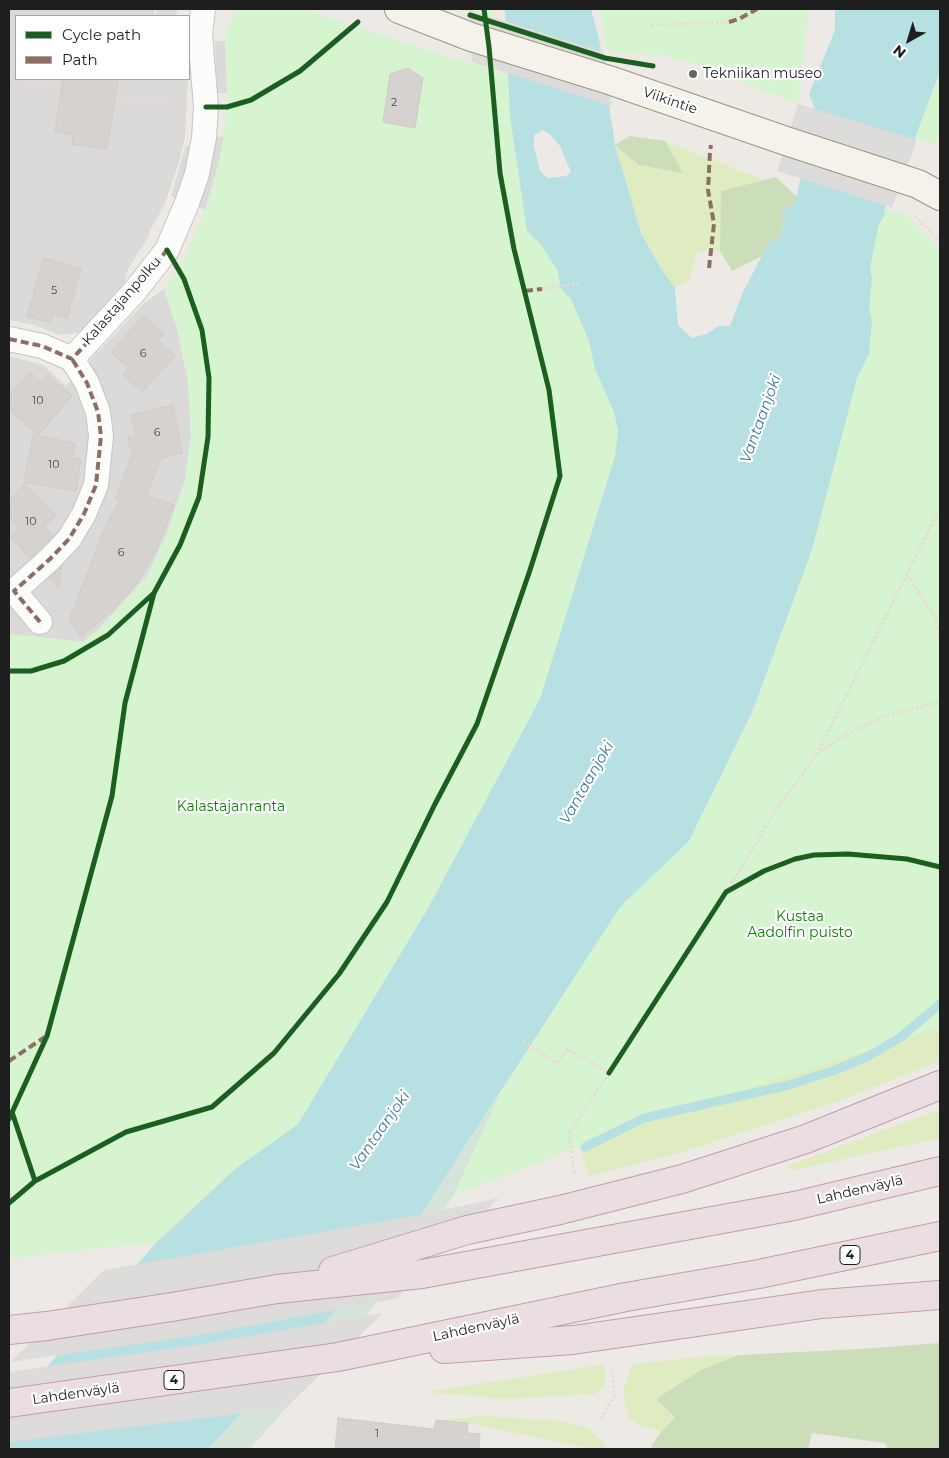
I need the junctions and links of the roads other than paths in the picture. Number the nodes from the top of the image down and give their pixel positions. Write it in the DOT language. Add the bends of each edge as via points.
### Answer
graph roads {
  1 [pos="203,9"];
  2 [pos="399,9"];
  3 [pos="940,196"];
  4 [pos="9,339"];
  5 [pos="72,359"];
  6 [pos="40,622"];
  7 [pos="940,1085"];
  8 [pos="940,1171"];
  9 [pos="940,1236"];
  10 [pos="940,1280"];
  11 [pos="277,1289"];
  12 [pos="940,1295"];
  13 [pos="822,1304"];
  14 [pos="9,1330"];
  15 [pos="338,1357"];
  16 [pos="9,1403"];
  1 -- 5 [label="street, Kalastajanpolku" via="200,34 206,107 204,138 187,203 167,250 134,292"];
  2 -- 3 [label="main road, Viikintie" via="471,37 918,184"];
  4 -- 5 [label="street" via="42,346"];
  5 -- 6 [label="street" via="98,412 102,436 96,486 69,539 14,591"];
  7 -- 11 [label="highway" via="806,1139 682,1179 467,1230"];
  8 -- 11 [label="highway, Lahdenväylä" via="794,1206 422,1274"];
  9 -- 15 [label="highway, Lahdenväylä / 4" via="759,1274 607,1300"];
  10 -- 13 [label="highway"];
  11 -- 14 [label="highway, Lahdenväylä"];
  12 -- 13 [label="highway"];
  13 -- 15 [label="highway" via="573,1340"];
  15 -- 16 [label="highway, Lahdenväylä / 4"];
}
